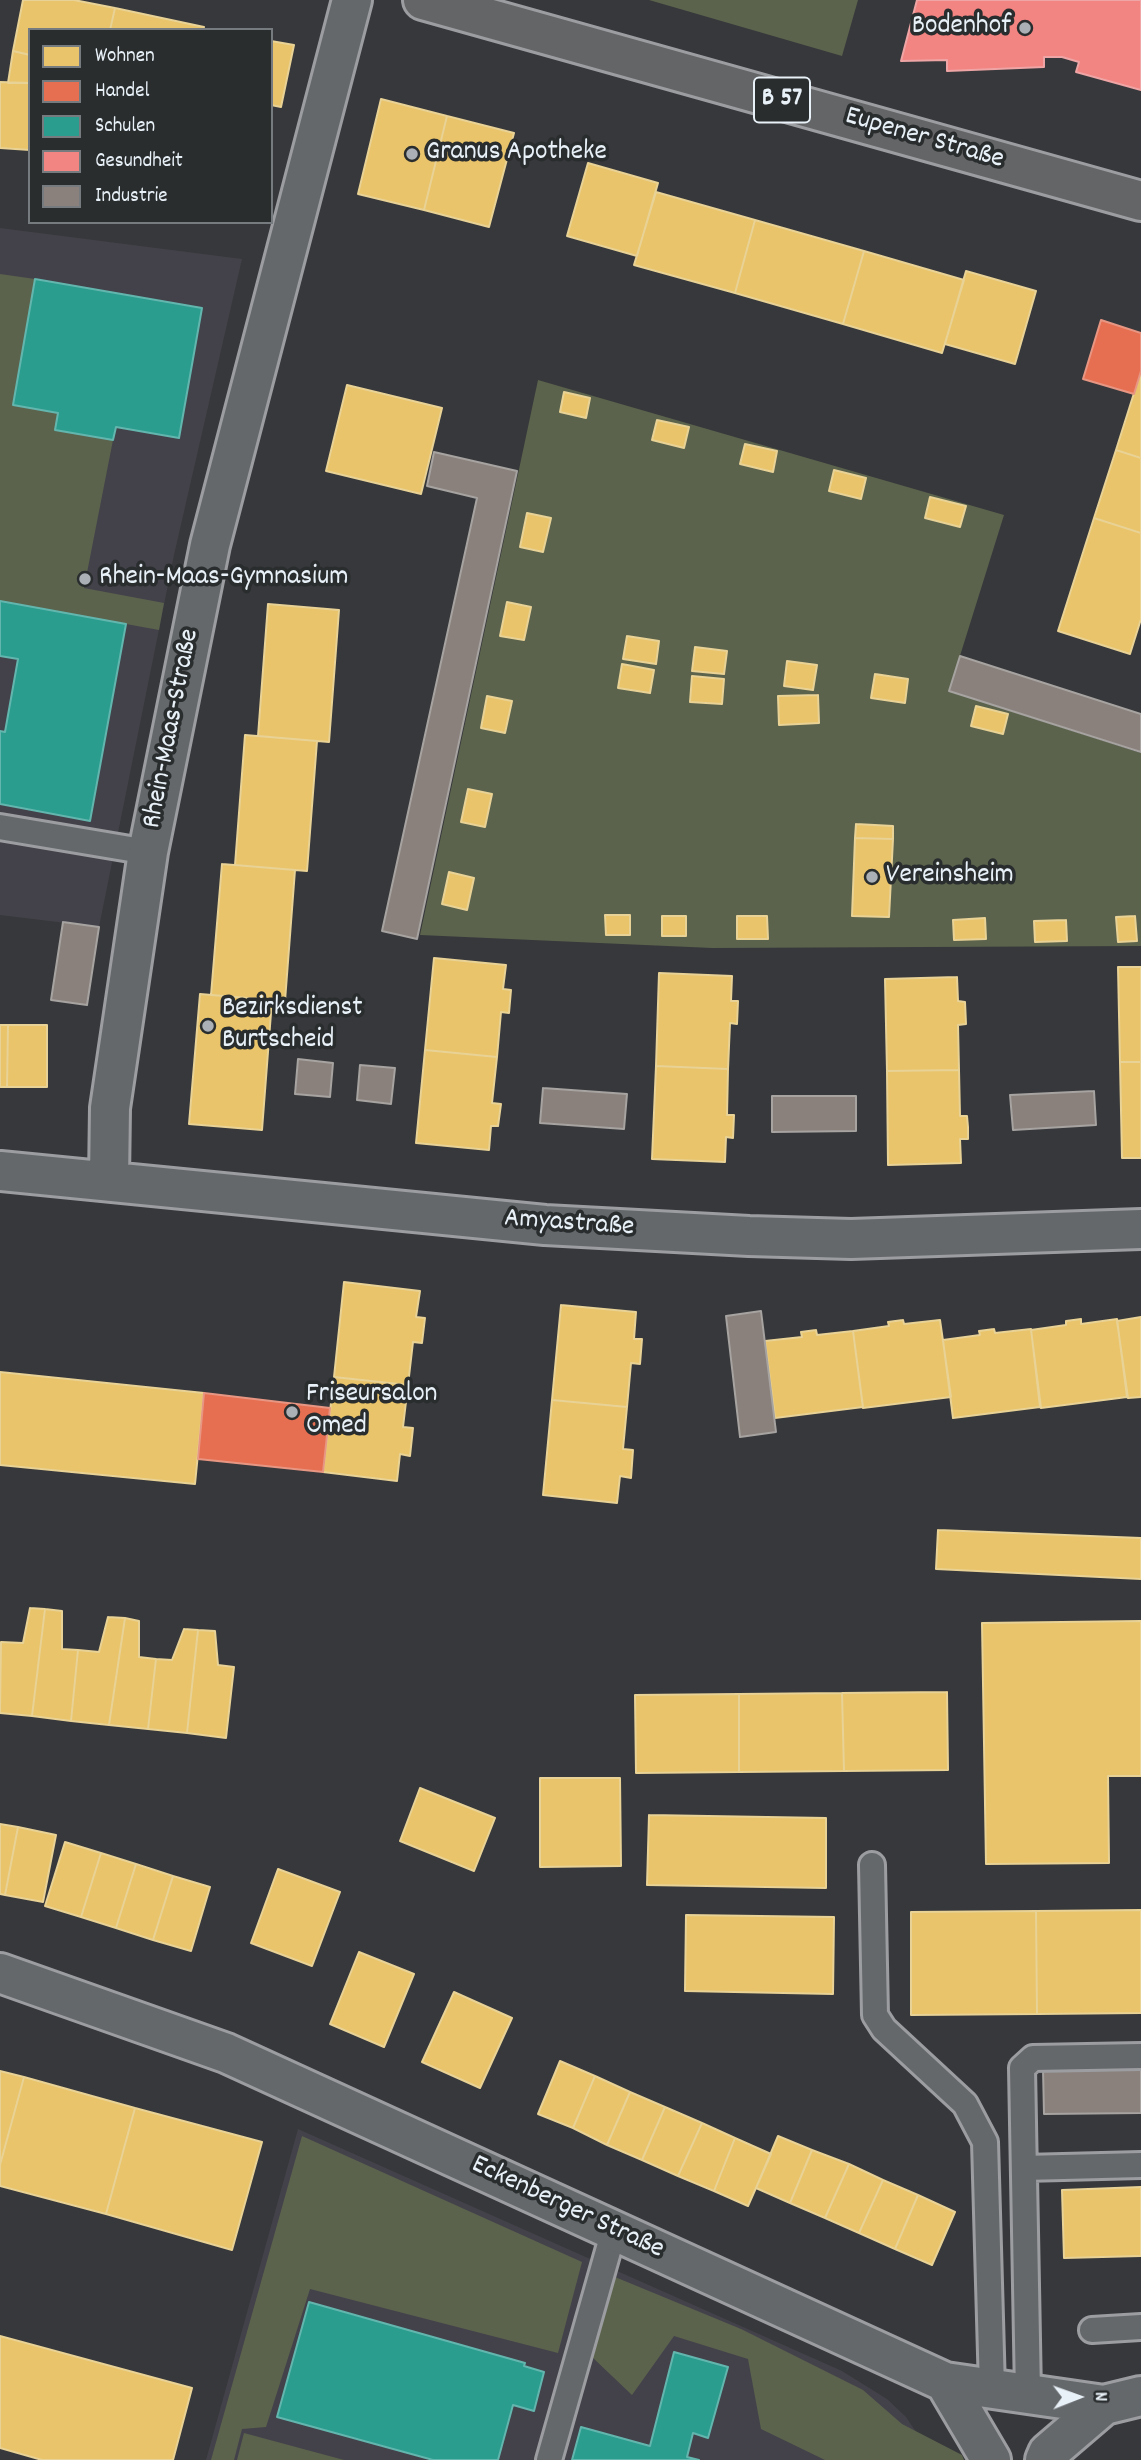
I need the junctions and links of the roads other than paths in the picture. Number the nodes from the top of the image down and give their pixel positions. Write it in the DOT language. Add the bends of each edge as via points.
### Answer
graph roads {
  1 [pos="352,0"];
  2 [pos="424,0"];
  3 [pos="1141,201"];
  4 [pos="0,827"];
  5 [pos="148,852"];
  6 [pos="0,1171"];
  7 [pos="109,1180"];
  8 [pos="1141,1229"];
  9 [pos="872,1865"];
  10 [pos="0,1973"];
  11 [pos="1141,2056"];
  12 [pos="1141,2165"];
  13 [pos="1024,2168"];
  14 [pos="614,2230"];
  15 [pos="1141,2326"];
  16 [pos="1092,2330"];
  17 [pos="945,2382"];
  18 [pos="1010,2391"];
  19 [pos="1141,2396"];
  20 [pos="1104,2405"];
  21 [pos="549,2460"];
  22 [pos="991,2460"];
  23 [pos="1045,2460"];
  1 -- 5 [label="street, Rhein-Maas-Straße" via="210,545"];
  2 -- 3 [label="main road, Eupener Straße / B 57"];
  4 -- 5 [label="lane"];
  5 -- 7 [label="street, Rhein-Maas-Straße" via="110,1108"];
  6 -- 7 [label="street, Amyastraße"];
  7 -- 8 [label="street, Amyastraße" via="545,1225 749,1236 851,1239"];
  9 -- 18 [label="lane" via="875,2015 884,2029 965,2104 985,2142"];
  10 -- 14 [label="street, Eckenberger Straße" via="226,2053"];
  11 -- 13 [label="lane" via="1026,2061 1022,2068"];
  12 -- 13 [label="lane"];
  13 -- 18 [label="lane"];
  14 -- 17 [label="street, Eckenberger Straße"];
  14 -- 21 [label="lane"];
  15 -- 16 [label="lane"];
  17 -- 18 [label="street, Eckenberger Straße"];
  17 -- 22 [label="street"];
  18 -- 20 [label="street, Eckenberger Straße"];
  19 -- 20 [label="street, Eckenberger Straße"];
  20 -- 23 [label="street"];
}
